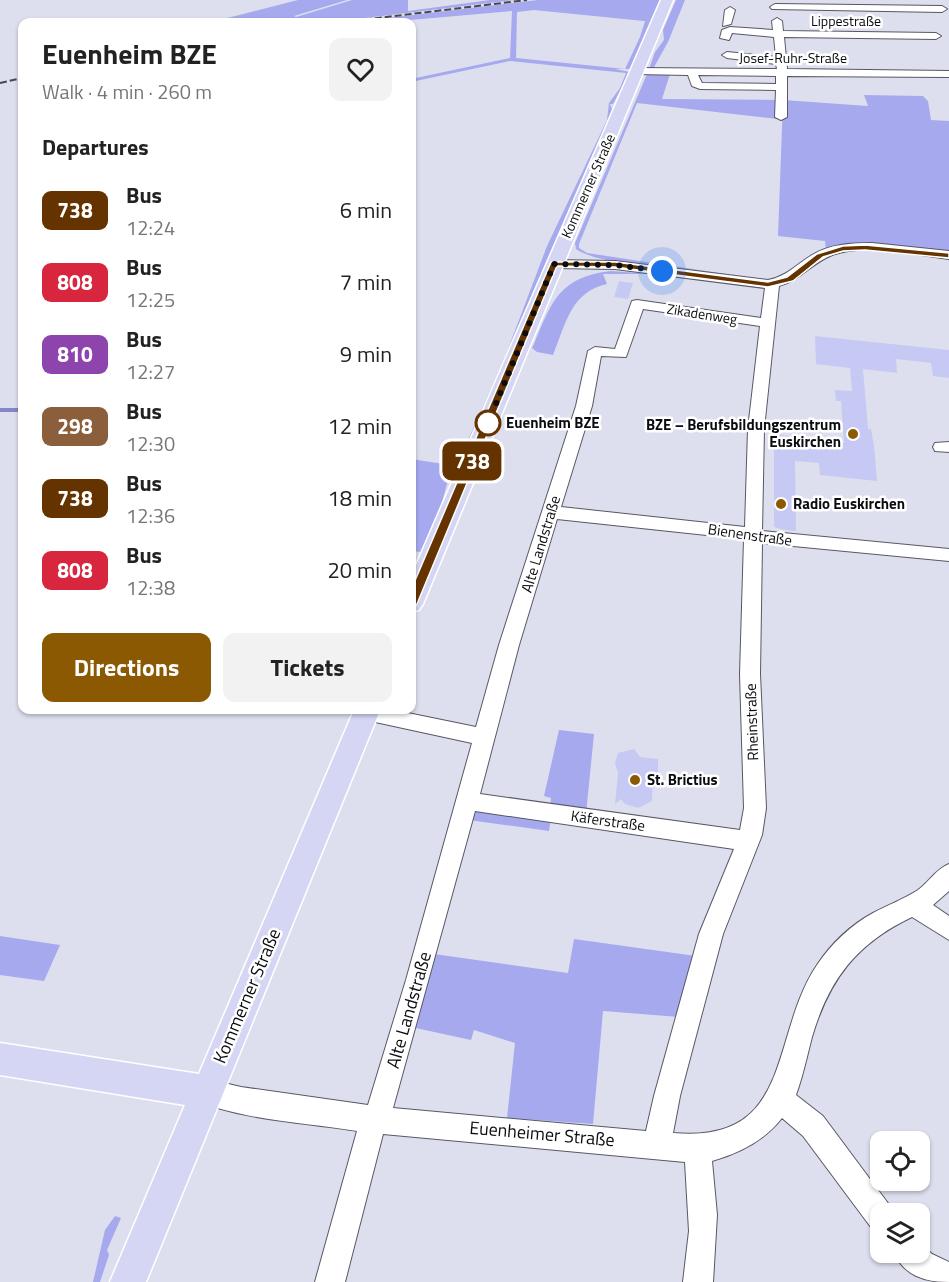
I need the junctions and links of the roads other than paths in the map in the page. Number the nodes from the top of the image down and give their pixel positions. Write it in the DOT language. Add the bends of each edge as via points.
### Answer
graph roads {
  1 [pos="667,0"];
  2 [pos="775,4"];
  3 [pos="942,9"];
  4 [pos="761,20"];
  5 [pos="777,22"];
  6 [pos="779,34"];
  7 [pos="936,36"];
  8 [pos="782,67"];
  9 [pos="637,71"];
  10 [pos="692,72"];
  11 [pos="949,74"];
  12 [pos="782,87"];
  13 [pos="781,117"];
  14 [pos="949,255"];
  15 [pos="556,257"];
  16 [pos="772,284"];
  17 [pos="767,324"];
  18 [pos="595,351"];
  19 [pos="551,512"];
  20 [pos="753,535"];
  21 [pos="949,555"];
  22 [pos="416,592"];
  23 [pos="365,714"];
  24 [pos="380,714"];
  25 [pos="485,737"];
  26 [pos="467,801"];
  27 [pos="748,841"];
  28 [pos="949,874"];
  29 [pos="914,904"];
  30 [pos="949,929"];
  31 [pos="0,1059"];
  32 [pos="207,1092"];
  33 [pos="780,1099"];
  34 [pos="375,1120"];
  35 [pos="657,1145"];
  36 [pos="697,1149"];
  37 [pos="870,1203"];
  38 [pos="920,1263"];
  39 [pos="949,1277"];
  40 [pos="128,1282"];
  41 [pos="330,1282"];
  42 [pos="698,1282"];
  1 -- 9 [label="main road, Kommerner Straße"];
  2 -- 3 [label="street" via="903,11"];
  2 -- 5 [label="street"];
  4 -- 5 [label="street"];
  5 -- 6 [label="street"];
  6 -- 7 [label="street, Lippestraße"];
  6 -- 8 [label="street"];
  6 -- 8 [label="street" via="727,31 726,52"];
  8 -- 10 [label="street, Josef-Ruhr-Straße"];
  8 -- 11 [label="street, Josef-Ruhr-Straße"];
  8 -- 12 [label="street"];
  9 -- 10 [label="street, Josef-Ruhr-Straße"];
  9 -- 15 [label="main road, Kommerner Straße"];
  10 -- 12 [label="street" via="700,86"];
  12 -- 13 [label="street"];
  14 -- 16 [label="street" via="865,247 843,249 820,256 790,279"];
  15 -- 16 [label="street"];
  15 -- 22 [label="main road, Kommerner Straße"];
  16 -- 17 [label="street, Rheinstraße"];
  17 -- 18 [label="street, Zikadenweg" via="639,298 621,354"];
  17 -- 20 [label="street, Rheinstraße" via="757,404"];
  18 -- 19 [label="street, Alte Landstraße" via="584,406"];
  19 -- 20 [label="street, Bienenstraße"];
  19 -- 25 [label="street, Alte Landstraße"];
  20 -- 21 [label="street, Bienenstraße"];
  20 -- 27 [label="street, Rheinstraße" via="750,674 756,795"];
  23 -- 32 [label="main road, Kommerner Straße"];
  24 -- 25 [label="street"];
  25 -- 26 [label="street, Alte Landstraße"];
  26 -- 27 [label="street, Käferstraße"];
  26 -- 34 [label="street, Alte Landstraße"];
  27 -- 35 [label="street, Rheinstraße" via="711,934"];
  28 -- 29 [label="street, Euenheimer Straße" via="927,897"];
  29 -- 30 [label="street"];
  29 -- 33 [label="street, Euenheimer Straße" via="865,932 825,972 810,1000"];
  31 -- 32 [label="main road, Euenheimer Straße"];
  32 -- 34 [label="street, Euenheimer Straße"];
  32 -- 40 [label="main road, Kommerner Straße"];
  33 -- 36 [label="street, Euenheimer Straße" via="755,1128 725,1144"];
  33 -- 37 [label="street" via="813,1126"];
  34 -- 35 [label="street, Euenheimer Straße"];
  34 -- 41 [label="street, Alte Landstraße"];
  35 -- 36 [label="street, Euenheimer Straße"];
  36 -- 42 [label="street" via="705,1217"];
  38 -- 39 [label="street"];
}
